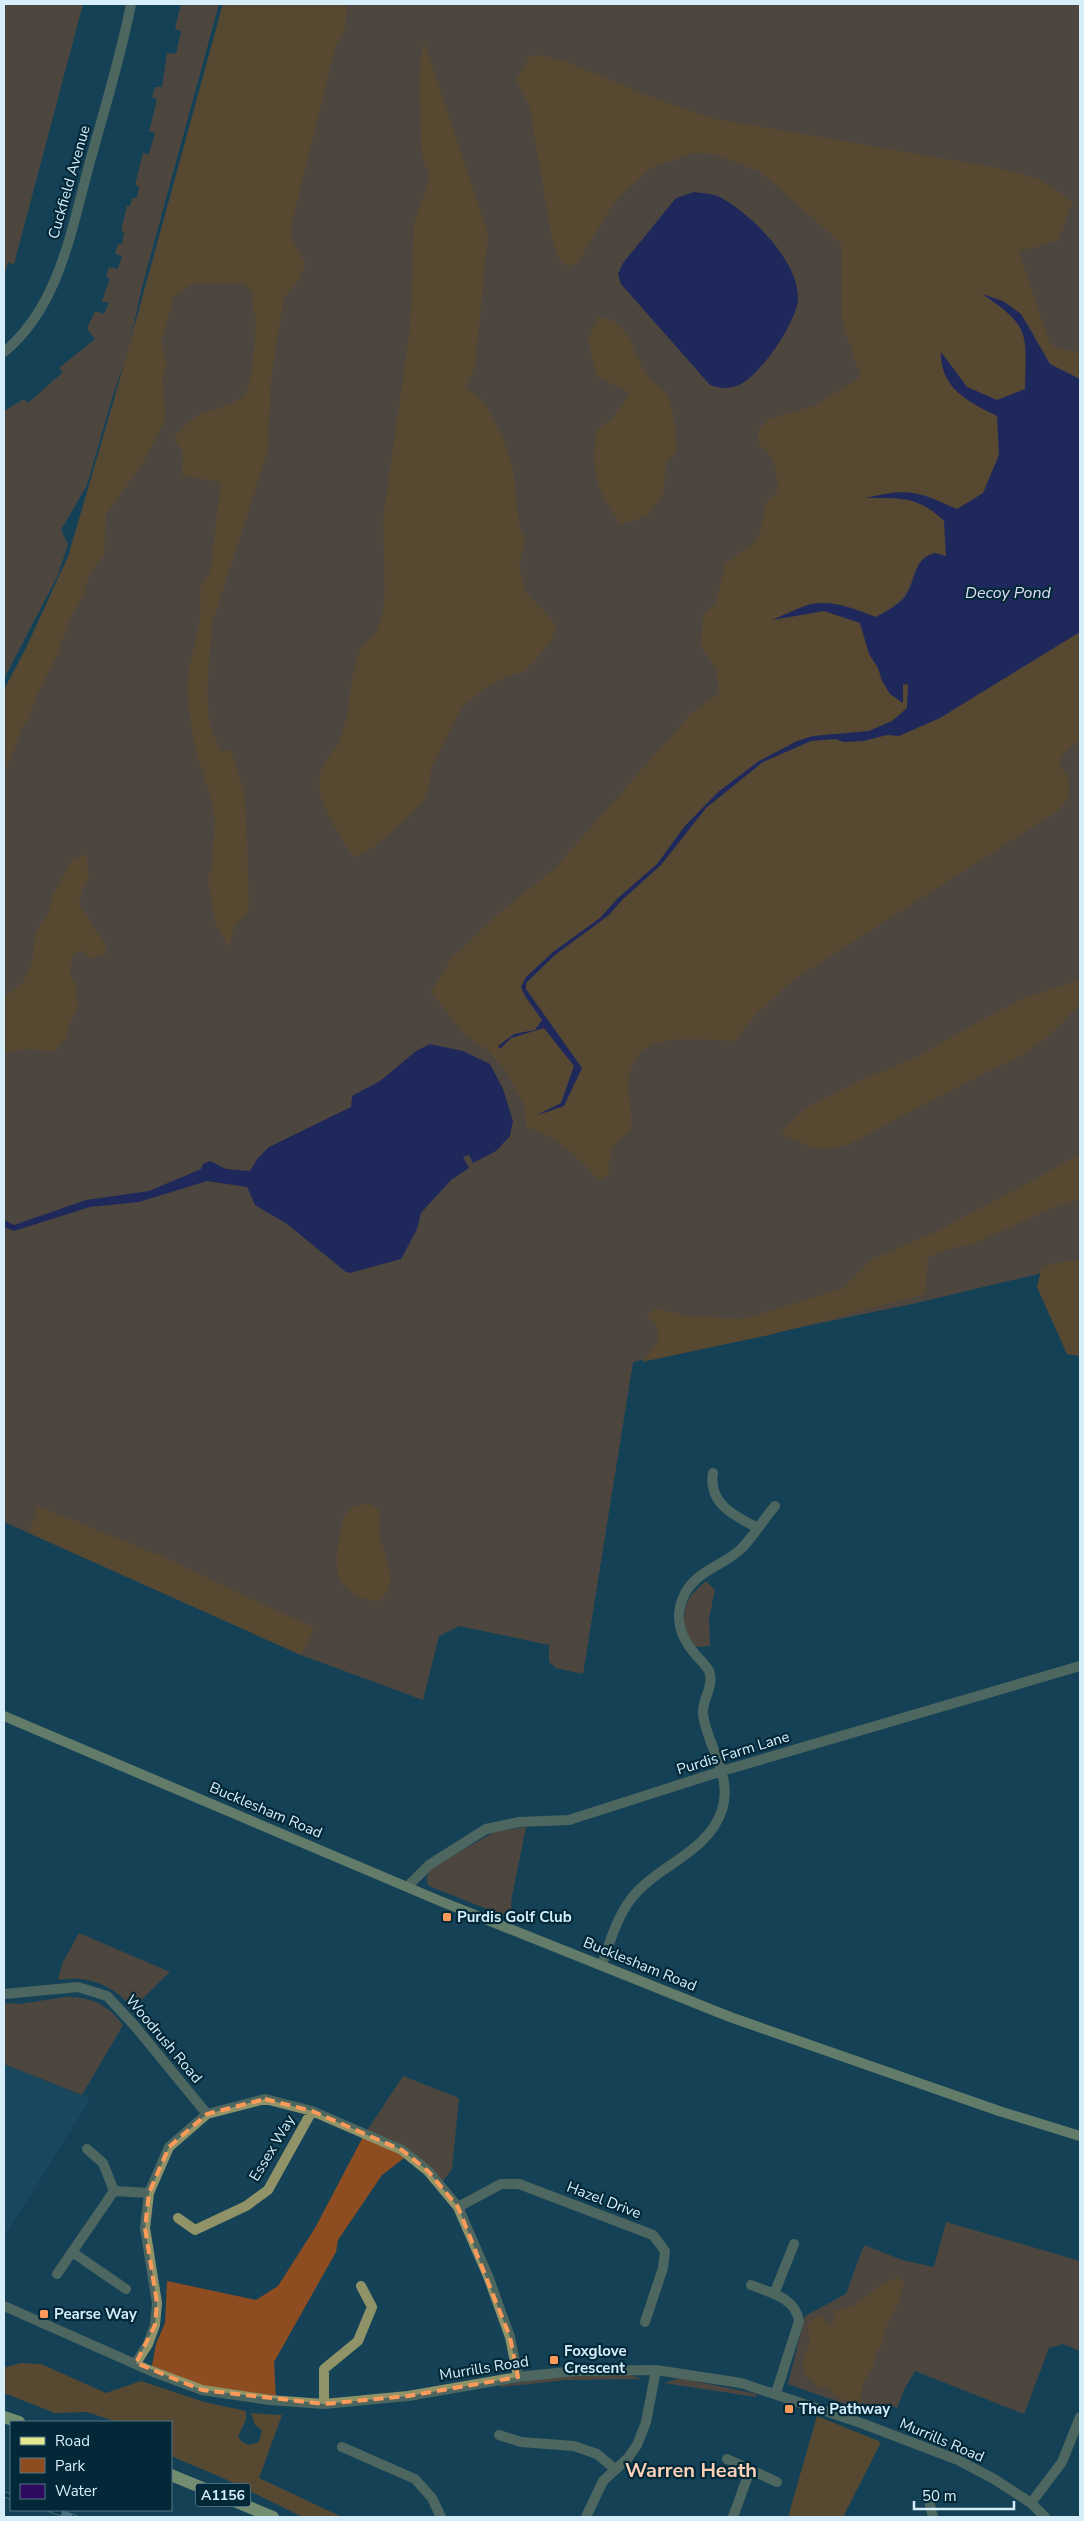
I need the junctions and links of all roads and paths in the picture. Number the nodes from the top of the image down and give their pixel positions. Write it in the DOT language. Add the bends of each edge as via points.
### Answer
graph roads {
  1 [pos="131,4"];
  2 [pos="4,352"];
  3 [pos="713,1473"];
  4 [pos="775,1506"];
  5 [pos="758,1528"];
  6 [pos="1080,1666"];
  7 [pos="4,1716"];
  8 [pos="722,1771"];
  9 [pos="408,1886"];
  10 [pos="602,1964"];
  11 [pos="4,1994"];
  12 [pos="312,2111"];
  13 [pos="207,2114"];
  14 [pos="1080,2136"];
  15 [pos="87,2149"];
  16 [pos="114,2191"];
  17 [pos="149,2193"];
  18 [pos="458,2207"];
  19 [pos="178,2218"];
  20 [pos="794,2244"];
  21 [pos="72,2252"];
  22 [pos="57,2274"];
  23 [pos="750,2285"];
  24 [pos="361,2286"];
  25 [pos="126,2289"];
  26 [pos="774,2294"];
  27 [pos="4,2306"];
  28 [pos="645,2322"];
  29 [pos="136,2363"];
  30 [pos="656,2370"];
  31 [pos="518,2377"];
  32 [pos="776,2393"];
  33 [pos="324,2404"];
  34 [pos="4,2417"];
  35 [pos="1080,2417"];
  36 [pos="16,2421"];
  37 [pos="498,2435"];
  38 [pos="342,2447"];
  39 [pos="727,2459"];
  40 [pos="615,2469"];
  41 [pos="750,2470"];
  42 [pos="172,2475"];
  43 [pos="777,2482"];
  44 [pos="1031,2503"];
  45 [pos="930,2505"];
  46 [pos="273,2517"];
  47 [pos="441,2517"];
  48 [pos="586,2517"];
  49 [pos="733,2517"];
  50 [pos="933,2517"];
  51 [pos="1045,2517"];
  1 -- 2 [label="street, Cuckfield Avenue" via="60,269 33,321"];
  3 -- 5 [label="street" via="712,1488 720,1504"];
  4 -- 5 [label="street"];
  5 -- 8 [label="street" via="743,1547 695,1579 687,1589 680,1608 681,1634 708,1670 711,1681 703,1714"];
  6 -- 8 [label="street, Purdis Farm Lane"];
  7 -- 9 [label="street, Bucklesham Road"];
  8 -- 9 [label="street, Purdis Farm Lane" via="569,1820 519,1822 486,1829 429,1865"];
  8 -- 10 [label="street" via="725,1802 717,1823 708,1836 650,1879 631,1898"];
  9 -- 10 [label="street, Bucklesham Road"];
  10 -- 14 [label="street, Bucklesham Road" via="730,2017"];
  11 -- 13 [label="street, Woodrush Road" via="78,1987 107,1996"];
  12 -- 13 [label="street" via="265,2099"];
  12 -- 18 [label="street" via="402,2150 428,2170"];
  12 -- 19 [label="street, Essex Way" via="268,2190 246,2206 195,2230"];
  13 -- 17 [label="street" via="169,2147"];
  15 -- 16 [label="street" via="104,2163"];
  16 -- 17 [label="street"];
  16 -- 21 [label="street"];
  17 -- 29 [label="street" via="145,2228 156,2303 155,2325"];
  18 -- 28 [label="street, Hazel Drive" via="501,2184 519,2184 654,2235 665,2251 663,2268"];
  18 -- 31 [label="street" via="510,2337"];
  20 -- 26 [label="street"];
  21 -- 22 [label="street"];
  21 -- 25 [label="street"];
  23 -- 26 [label="street"];
  24 -- 33 [label="street" via="372,2307 358,2341 324,2369"];
  26 -- 32 [label="street" via="792,2304 798,2313"];
  27 -- 29 [label="street, Murrills Road"];
  29 -- 33 [label="street, Murrills Road" via="202,2390"];
  30 -- 31 [label="street, Murrills Road" via="576,2370"];
  30 -- 32 [label="street, Murrills Road" via="704,2375"];
  30 -- 40 [label="street" via="646,2422 637,2444"];
  31 -- 33 [label="street, Murrills Road" via="408,2396"];
  32 -- 44 [label="street, Murrills Road" via="958,2460"];
  34 -- 36 [label="main road"];
  35 -- 44 [label="street" via="1062,2462"];
  37 -- 40 [label="street" via="522,2442 574,2446 597,2454"];
  38 -- 47 [label="street" via="416,2479 432,2498"];
  39 -- 41 [label="street"];
  40 -- 48 [label="street" via="603,2481"];
  41 -- 43 [label="street"];
  41 -- 49 [label="street"];
  42 -- 46 [label="main road, A1156"];
  44 -- 51 [label="street, Murrills Road"];
  45 -- 50 [label="street"];
}
